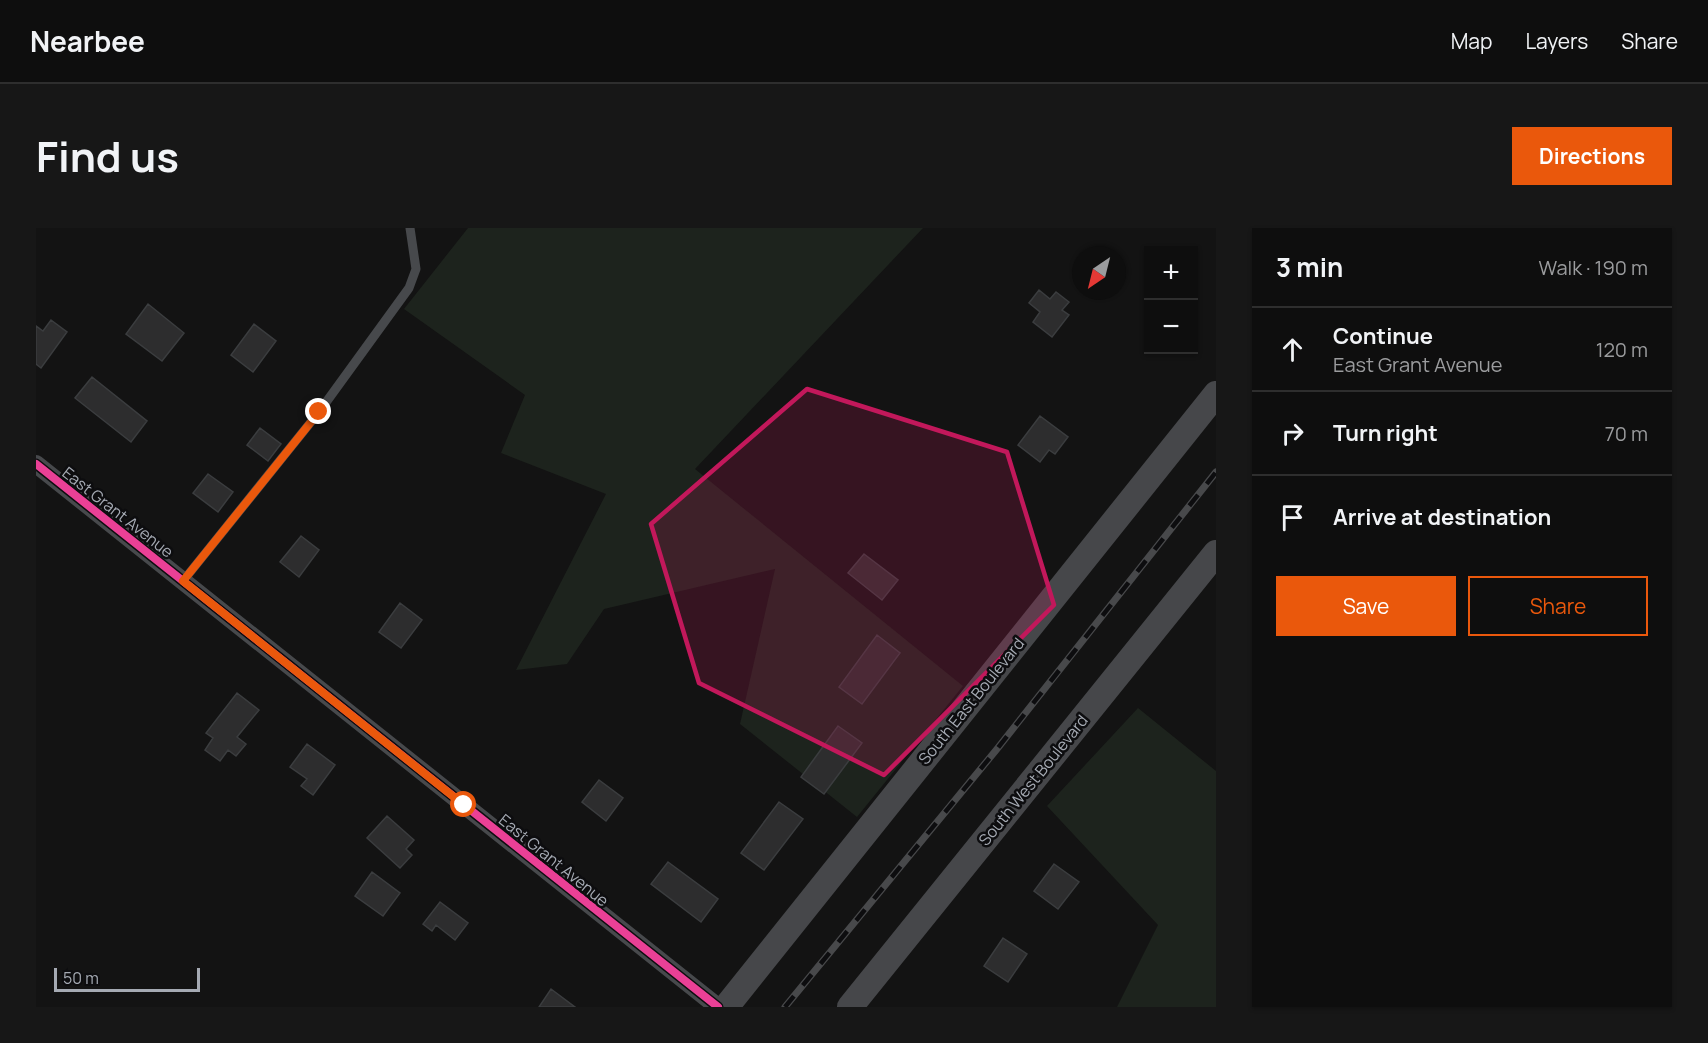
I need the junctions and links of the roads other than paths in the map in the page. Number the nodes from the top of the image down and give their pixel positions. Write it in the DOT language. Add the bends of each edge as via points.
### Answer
graph roads {
  1 [pos="410,228"];
  2 [pos="1216,394"];
  3 [pos="36,464"];
  4 [pos="1216,553"];
  5 [pos="183,581"];
  6 [pos="718,1007"];
  7 [pos="726,1007"];
  8 [pos="849,1007"];
  1 -- 5 [label="lane" via="416,269 409,288 319,412"];
  2 -- 7 [label="main road, South East Boulevard"];
  3 -- 5 [label="street, East Grant Avenue"];
  4 -- 8 [label="main road, South West Boulevard"];
  5 -- 6 [label="street, East Grant Avenue"];
}
